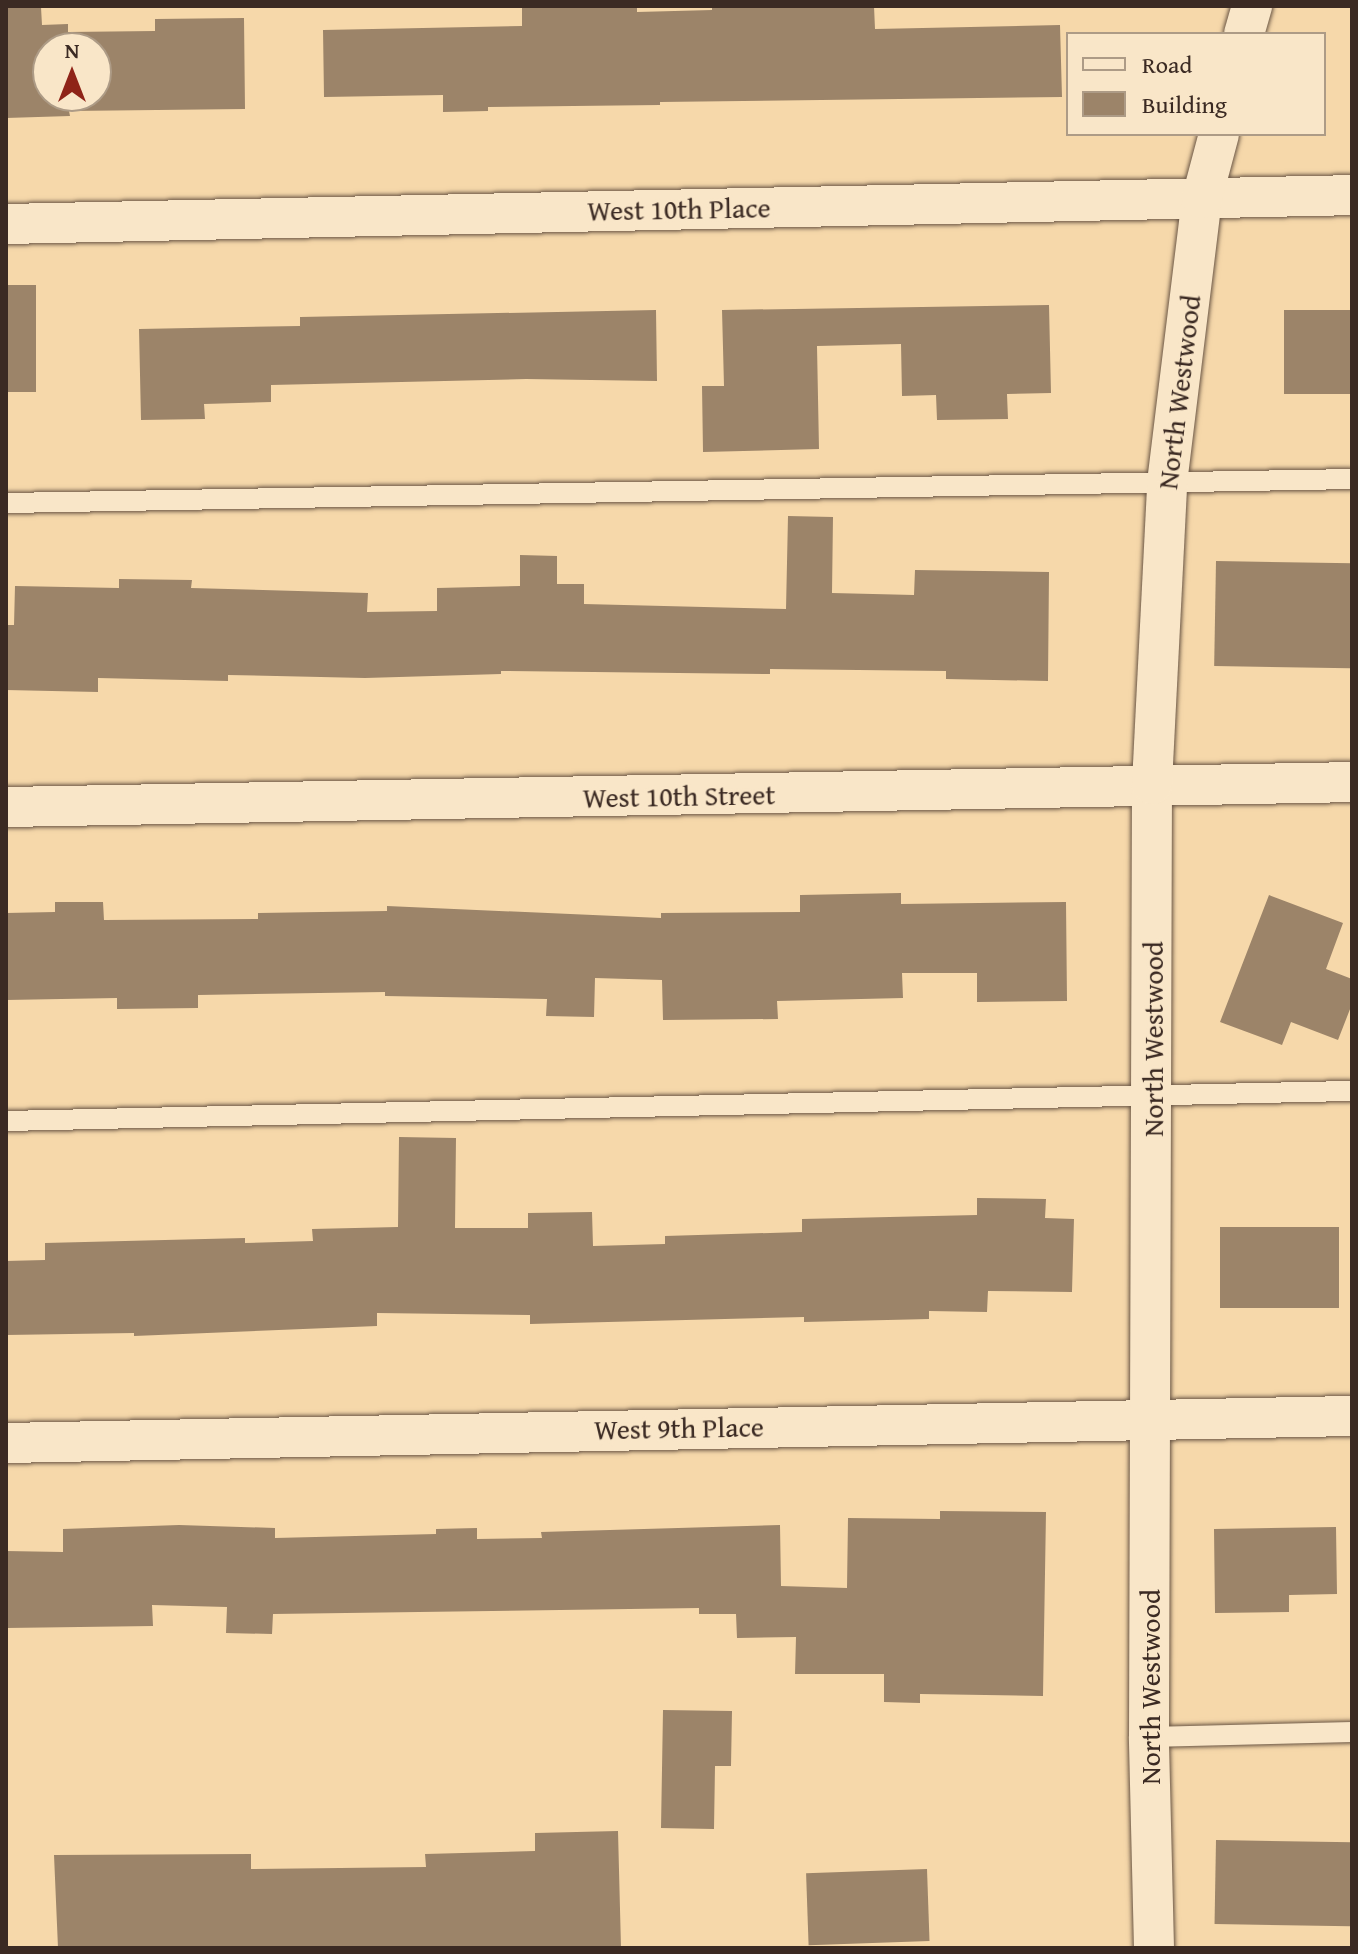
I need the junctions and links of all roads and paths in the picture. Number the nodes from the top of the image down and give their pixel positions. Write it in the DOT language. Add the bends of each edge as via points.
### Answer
graph roads {
  1 [pos="1252,6"];
  2 [pos="1245,32"];
  3 [pos="1218,136"];
  4 [pos="1352,195"];
  5 [pos="1202,198"];
  6 [pos="6,224"];
  7 [pos="1352,479"];
  8 [pos="1167,483"];
  9 [pos="6,503"];
  10 [pos="1352,782"];
  11 [pos="1152,784"];
  12 [pos="6,807"];
  13 [pos="1352,1091"];
  14 [pos="1153,1096"];
  15 [pos="6,1121"];
  16 [pos="1352,1416"];
  17 [pos="1152,1418"];
  18 [pos="6,1443"];
  19 [pos="1352,1732"];
  20 [pos="1149,1737"];
  21 [pos="1154,1948"];
  1 -- 2 [label="street"];
  3 -- 5 [label="street, North Westwood"];
  4 -- 5 [label="street, West 10th Place"];
  5 -- 6 [label="street, West 10th Place"];
  5 -- 8 [label="street, North Westwood"];
  7 -- 8 [label="lane"];
  8 -- 9 [label="lane"];
  8 -- 11 [label="street, North Westwood"];
  10 -- 11 [label="street, West 10th Street"];
  11 -- 12 [label="street, West 10th Street"];
  11 -- 14 [label="street, North Westwood"];
  13 -- 14 [label="lane"];
  14 -- 15 [label="lane"];
  14 -- 17 [label="street, North Westwood"];
  16 -- 17 [label="street, West 9th Place"];
  17 -- 18 [label="street, West 9th Place"];
  17 -- 20 [label="street, North Westwood"];
  19 -- 20 [label="lane"];
  20 -- 21 [label="street, North Westwood"];
}
